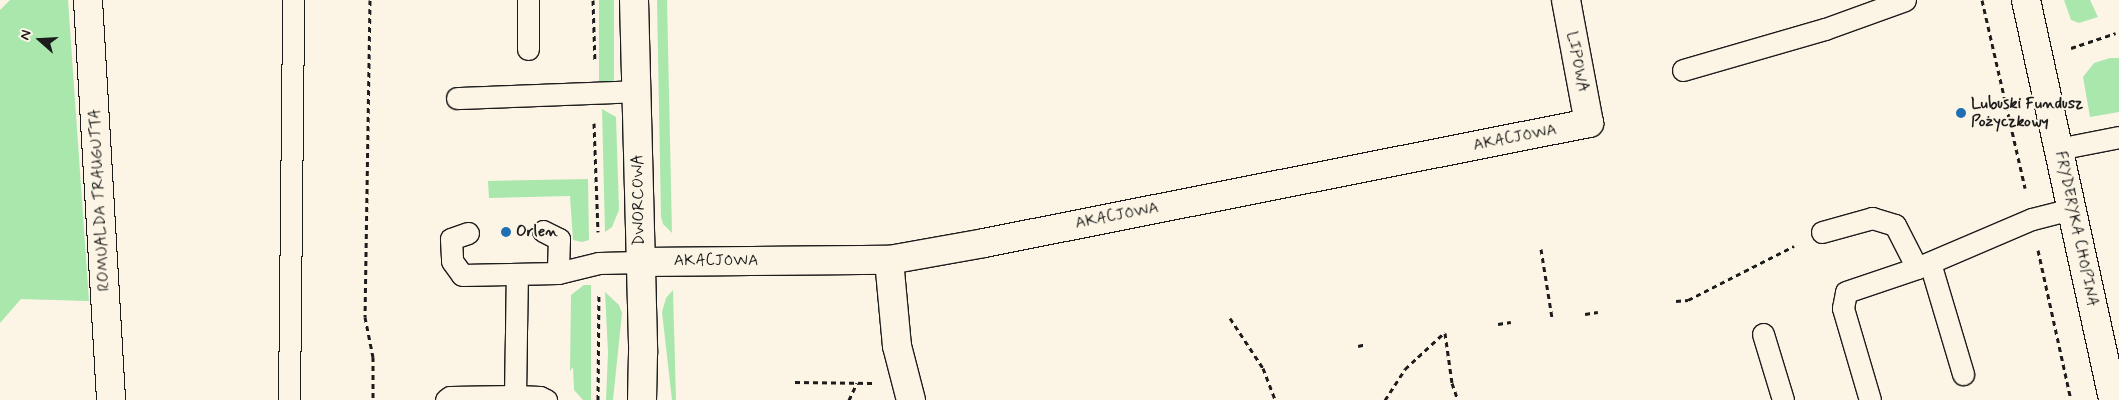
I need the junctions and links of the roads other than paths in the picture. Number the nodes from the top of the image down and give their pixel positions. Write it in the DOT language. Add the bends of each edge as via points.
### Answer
graph roads {
  1 [pos="88,0"];
  2 [pos="293,0"];
  3 [pos="528,0"];
  4 [pos="634,0"];
  5 [pos="1566,0"];
  6 [pos="1905,0"];
  7 [pos="2026,0"];
  8 [pos="528,49"];
  9 [pos="1683,70"];
  10 [pos="637,91"];
  11 [pos="457,98"];
  12 [pos="1589,123"];
  13 [pos="2119,137"];
  14 [pos="2058,149"];
  15 [pos="2071,209"];
  16 [pos="544,230"];
  17 [pos="468,232"];
  18 [pos="1822,232"];
  19 [pos="889,260"];
  20 [pos="641,262"];
  21 [pos="1923,266"];
  22 [pos="558,273"];
  23 [pos="517,274"];
  24 [pos="1763,334"];
  25 [pos="1962,374"];
  26 [pos="909,392"];
  27 [pos="515,396"];
  28 [pos="542,399"];
  29 [pos="111,400"];
  30 [pos="289,400"];
  31 [pos="446,400"];
  32 [pos="642,400"];
  33 [pos="1783,400"];
  34 [pos="1870,400"];
  35 [pos="2114,400"];
  1 -- 29 [label="street, ROMUALDA TRAUGUTTA"];
  2 -- 30 [label="lane"];
  3 -- 8 [label="lane"];
  4 -- 10 [label="street, DWORCOWA"];
  5 -- 12 [label="street, LIPOWA"];
  6 -- 9 [label="lane" via="1825,29"];
  7 -- 14 [label="street, FRYDERYKA CHOPINA"];
  10 -- 11 [label="lane"];
  10 -- 20 [label="street, DWORCOWA"];
  12 -- 19 [label="street, AKACJOWA"];
  13 -- 14 [label="lane"];
  14 -- 15 [label="street, FRYDERYKA CHOPINA"];
  15 -- 21 [label="lane" via="2032,219"];
  15 -- 35 [label="street, FRYDERYKA CHOPINA"];
  16 -- 22 [label="lane" via="558,239"];
  17 -- 23 [label="lane" via="451,239 452,261 462,276"];
  18 -- 21 [label="lane" via="1872,218 1895,225"];
  19 -- 20 [label="street, AKACJOWA"];
  19 -- 26 [label="street" via="897,346"];
  20 -- 22 [label="lane" via="599,263"];
  20 -- 32 [label="street, DWORCOWA"];
  21 -- 25 [label="lane"];
  21 -- 34 [label="lane" via="1846,292 1843,308"];
  22 -- 23 [label="lane"];
  23 -- 27 [label="lane"];
  24 -- 33 [label="lane"];
  27 -- 28 [label="lane"];
  27 -- 31 [label="lane" via="450,397"];
}
